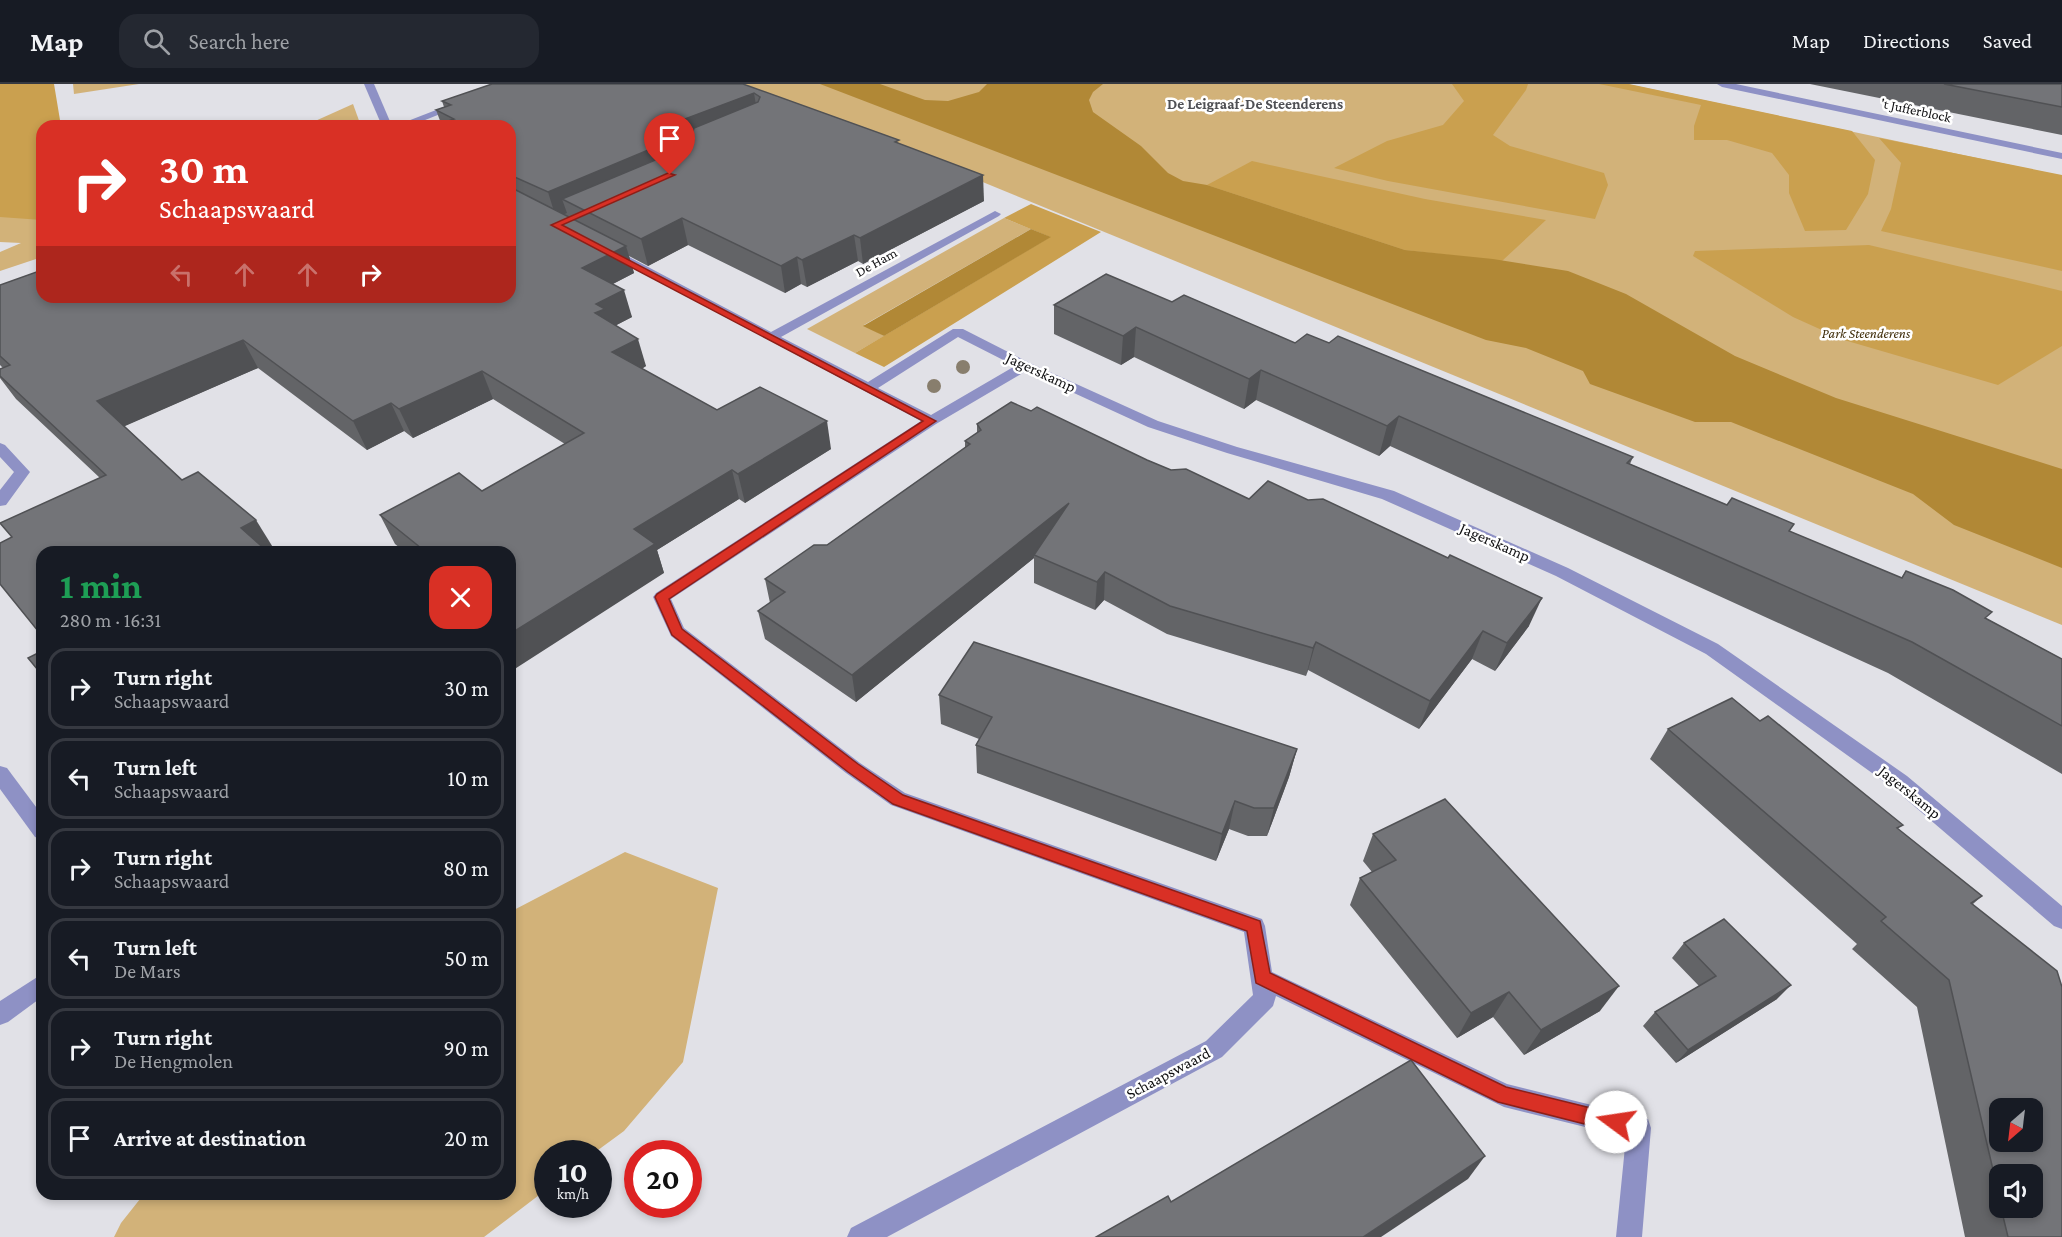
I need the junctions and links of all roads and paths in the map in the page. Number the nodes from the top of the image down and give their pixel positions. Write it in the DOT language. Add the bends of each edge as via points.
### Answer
graph roads {
  1 [pos="369,84"];
  2 [pos="1722,84"];
  3 [pos="1767,89"];
  4 [pos="465,103"];
  5 [pos="384,120"];
  6 [pos="417,120"];
  7 [pos="2062,156"];
  8 [pos="995,214"];
  9 [pos="600,247"];
  10 [pos="771,337"];
  11 [pos="1025,366"];
  12 [pos="868,388"];
  13 [pos="931,421"];
  14 [pos="0,448"];
  15 [pos="0,501"];
  16 [pos="0,774"];
  17 [pos="36,823"];
  18 [pos="2062,919"];
  19 [pos="1262,978"];
  20 [pos="36,988"];
  21 [pos="0,1014"];
  22 [pos="860,1237"];
  23 [pos="1629,1237"];
  1 -- 5 [label="street"];
  2 -- 3 [label="street, 't Jufferblock"];
  3 -- 7 [label="street, 't Jufferblock"];
  4 -- 6 [label="street"];
  8 -- 10 [label="street, De Ham"];
  9 -- 10 [label="street"];
  10 -- 12 [label="street"];
  11 -- 12 [label="street, Jagerskamp" via="958,332"];
  11 -- 13 [label="street, Schaapswaard"];
  11 -- 18 [label="street, Jagerskamp" via="1153,424 1388,495 1562,572 1712,649 1900,782"];
  12 -- 13 [label="street"];
  13 -- 19 [label="street, Schaapswaard" via="662,597 676,632 898,799 1254,926"];
  14 -- 15 [label="street" via="22,472"];
  16 -- 17 [label="street"];
  19 -- 22 [label="street, Schaapswaard" via="1265,999 1214,1048"];
  19 -- 23 [label="street" via="1504,1095 1638,1128"];
  20 -- 21 [label="street"];
}
